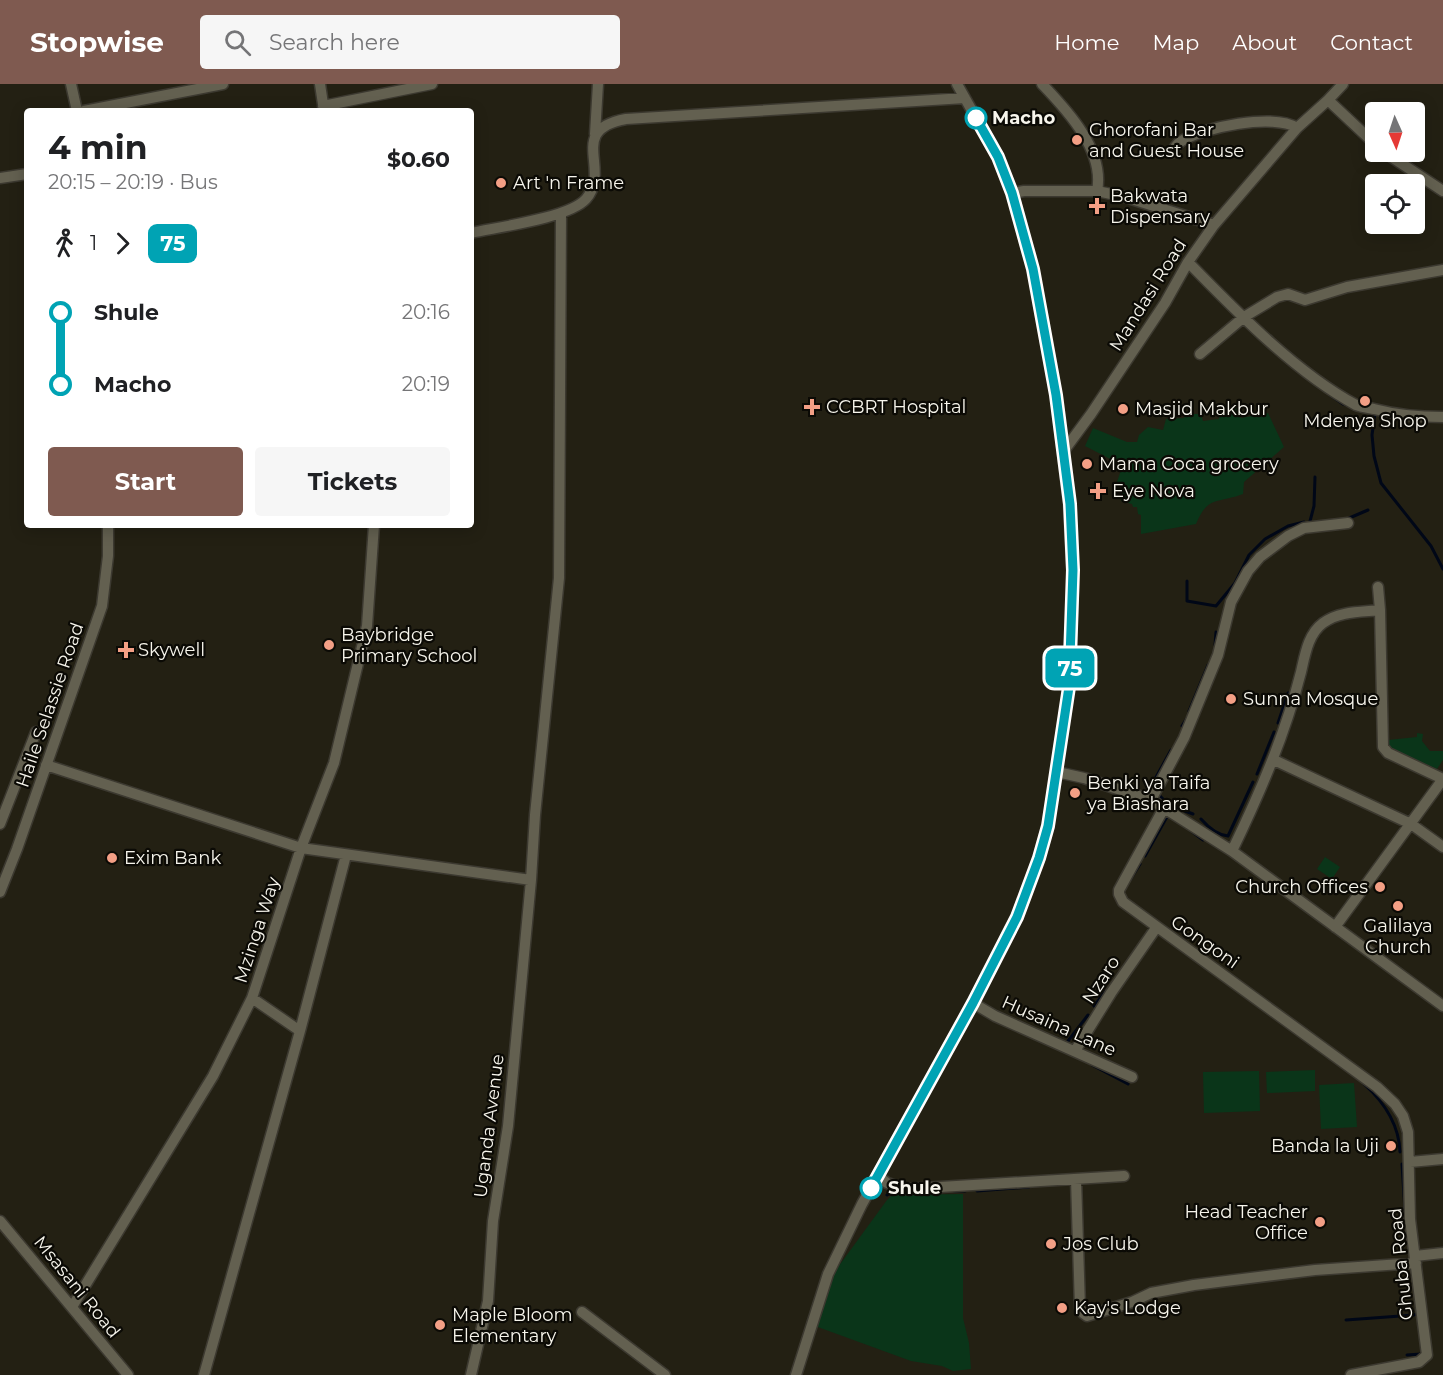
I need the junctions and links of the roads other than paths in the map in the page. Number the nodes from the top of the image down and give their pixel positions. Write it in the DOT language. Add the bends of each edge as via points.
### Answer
graph roads {
  1 [pos="71,84"];
  2 [pos="224,84"];
  3 [pos="320,84"];
  4 [pos="432,84"];
  5 [pos="598,84"];
  6 [pos="957,84"];
  7 [pos="1042,84"];
  8 [pos="1343,84"];
  9 [pos="965,98"];
  10 [pos="1328,100"];
  11 [pos="76,108"];
  12 [pos="100,108"];
  13 [pos="323,108"];
  14 [pos="327,108"];
  15 [pos="1297,128"];
  16 [pos="595,134"];
  17 [pos="1365,135"];
  18 [pos="1172,153"];
  19 [pos="1399,162"];
  20 [pos="24,174"];
  21 [pos="0,178"];
  22 [pos="1097,191"];
  23 [pos="1443,191"];
  24 [pos="1012,193"];
  25 [pos="561,214"];
  26 [pos="1214,225"];
  27 [pos="474,232"];
  28 [pos="1188,262"];
  29 [pos="1443,270"];
  30 [pos="1244,317"];
  31 [pos="1200,354"];
  32 [pos="1443,417"];
  33 [pos="1063,452"];
  34 [pos="1348,523"];
  35 [pos="108,528"];
  36 [pos="374,528"];
  37 [pos="1378,587"];
  38 [pos="1380,610"];
  39 [pos="36,732"];
  40 [pos="1274,760"];
  41 [pos="46,765"];
  42 [pos="1057,771"];
  43 [pos="1443,779"];
  44 [pos="1151,800"];
  45 [pos="1164,808"];
  46 [pos="0,824"];
  47 [pos="1411,824"];
  48 [pos="1443,847"];
  49 [pos="301,848"];
  50 [pos="1232,851"];
  51 [pos="346,855"];
  52 [pos="531,880"];
  53 [pos="0,891"];
  54 [pos="1335,927"];
  55 [pos="1156,928"];
  56 [pos="252,998"];
  57 [pos="973,1003"];
  58 [pos="1443,1006"];
  59 [pos="300,1030"];
  60 [pos="1075,1051"];
  61 [pos="1132,1077"];
  62 [pos="1443,1159"];
  63 [pos="1410,1162"];
  64 [pos="878,1176"];
  65 [pos="1124,1176"];
  66 [pos="1076,1179"];
  67 [pos="0,1221"];
  68 [pos="1443,1253"];
  69 [pos="1415,1259"];
  70 [pos="72,1307"];
  71 [pos="582,1312"];
  72 [pos="128,1375"];
  73 [pos="204,1375"];
  74 [pos="471,1375"];
  75 [pos="665,1375"];
  76 [pos="796,1375"];
  77 [pos="1351,1375"];
  1 -- 11 [label="street"];
  2 -- 12 [label="street"];
  3 -- 13 [label="street"];
  4 -- 14 [label="street"];
  5 -- 16 [label="street"];
  6 -- 9 [label="street"];
  7 -- 22 [label="street" via="1071,116 1092,152 1098,169"];
  8 -- 10 [label="street, Mandasi Road"];
  9 -- 16 [label="street" via="626,119 602,126"];
  9 -- 24 [label="street" via="998,157"];
  10 -- 15 [label="street, Mandasi Road"];
  10 -- 17 [label="street"];
  15 -- 18 [label="street" via="1287,122 1230,124 1181,141"];
  15 -- 26 [label="street, Mandasi Road"];
  16 -- 25 [label="street" via="594,180 587,198"];
  19 -- 23 [label="street"];
  20 -- 21 [label="street"];
  22 -- 24 [label="street"];
  22 -- 26 [label="street"];
  24 -- 33 [label="street" via="1033,269"];
  25 -- 27 [label="street"];
  25 -- 52 [label="street, Uganda Avenue" via="559,578"];
  26 -- 28 [label="street, Mandasi Road"];
  28 -- 30 [label="street"];
  28 -- 33 [label="street, Mandasi Road" via="1146,332"];
  29 -- 30 [label="street" via="1347,287 1305,300 1288,294"];
  30 -- 31 [label="street"];
  30 -- 32 [label="street" via="1314,380 1356,405 1406,416"];
  33 -- 42 [label="street" via="1070,504 1073,585 1069,687"];
  34 -- 44 [label="street" via="1304,528 1287,536 1248,571 1230,602 1218,655 1184,738"];
  35 -- 41 [label="street, Haile Selassie Road" via="102,606"];
  36 -- 49 [label="street, Mzinga Way" via="368,626 334,764"];
  37 -- 38 [label="street"];
  38 -- 40 [label="street" via="1333,617 1311,636"];
  38 -- 43 [label="street" via="1385,751"];
  39 -- 46 [label="street"];
  40 -- 47 [label="street"];
  40 -- 50 [label="street"];
  41 -- 49 [label="street"];
  41 -- 53 [label="street, Haile Selassie Road"];
  42 -- 44 [label="street"];
  42 -- 57 [label="street" via="1048,826 1028,889"];
  43 -- 47 [label="street"];
  44 -- 45 [label="street"];
  45 -- 50 [label="street"];
  45 -- 55 [label="street, Gongoni" via="1119,894 1129,908"];
  47 -- 48 [label="street"];
  47 -- 54 [label="street"];
  49 -- 51 [label="street"];
  49 -- 56 [label="street, Mzinga Way"];
  50 -- 54 [label="street"];
  51 -- 52 [label="street"];
  51 -- 59 [label="street"];
  52 -- 74 [label="street, Uganda Avenue" via="508,1126 491,1242 488,1301"];
  54 -- 58 [label="street"];
  55 -- 60 [label="street, Nzaro"];
  55 -- 63 [label="street, Gongoni" via="1377,1087 1403,1116"];
  56 -- 59 [label="street"];
  56 -- 70 [label="street, Mzinga Way" via="213,1076"];
  57 -- 60 [label="street, Husaina Lane"];
  57 -- 64 [label="street"];
  59 -- 73 [label="street"];
  60 -- 61 [label="street, Husaina Lane"];
  62 -- 63 [label="street"];
  63 -- 69 [label="street, Ghuba Road"];
  64 -- 66 [label="street" via="907,1189"];
  64 -- 76 [label="street" via="828,1274"];
  65 -- 66 [label="street"];
  66 -- 69 [label="street" via="1080,1308 1087,1316 1151,1293 1194,1285"];
  67 -- 70 [label="street, Msasani Road"];
  68 -- 69 [label="street"];
  69 -- 77 [label="street, Ghuba Road" via="1427,1343 1424,1359"];
  70 -- 72 [label="street, Msasani Road"];
  71 -- 75 [label="street"];
}
